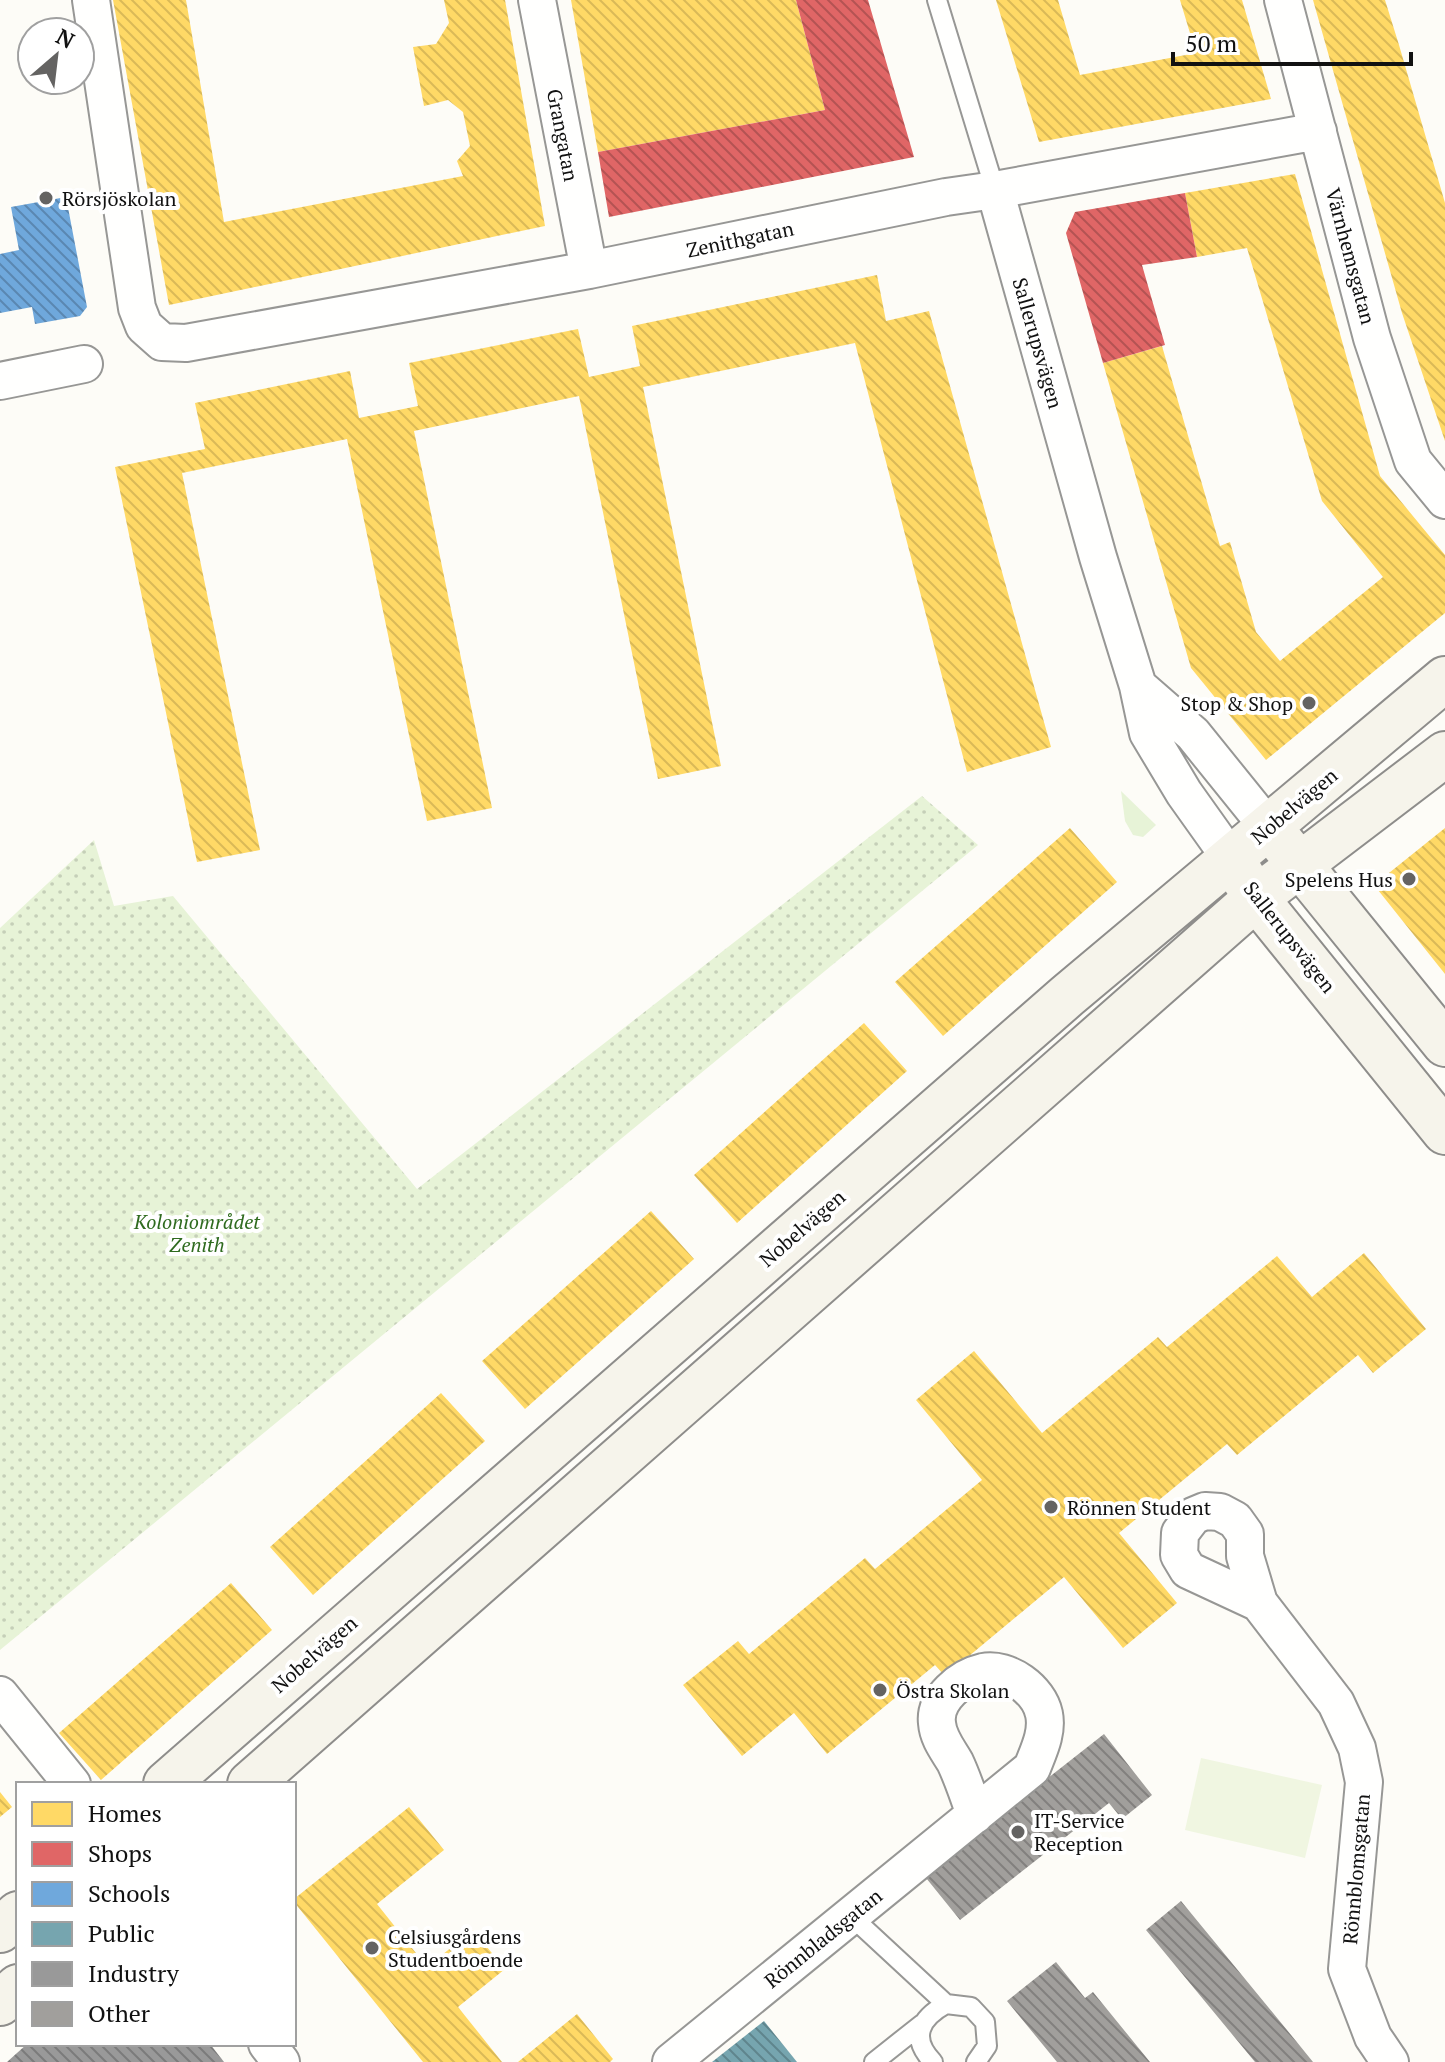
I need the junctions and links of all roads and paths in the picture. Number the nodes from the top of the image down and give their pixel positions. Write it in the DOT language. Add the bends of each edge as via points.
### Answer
graph roads {
  1 [pos="91,0"];
  2 [pos="537,0"];
  3 [pos="937,0"];
  4 [pos="1283,0"];
  5 [pos="1318,131"];
  6 [pos="995,190"];
  7 [pos="589,270"];
  8 [pos="84,364"];
  9 [pos="0,381"];
  10 [pos="1445,500"];
  11 [pos="1445,679"];
  12 [pos="1138,686"];
  13 [pos="1445,754"];
  14 [pos="1268,827"];
  15 [pos="1231,859"];
  16 [pos="1301,866"];
  17 [pos="1256,898"];
  18 [pos="1445,1044"];
  19 [pos="1445,1132"];
  20 [pos="1259,1603"];
  21 [pos="0,1695"];
  22 [pos="70,1782"];
  23 [pos="168,1782"];
  24 [pos="252,1782"];
  25 [pos="975,1815"];
  26 [pos="16,1916"];
  27 [pos="851,1916"];
  28 [pos="0,1930"];
  29 [pos="16,1989"];
  30 [pos="0,2003"];
  31 [pos="946,2004"];
  32 [pos="922,2024"];
  33 [pos="269,2046"];
  34 [pos="281,2062"];
  35 [pos="671,2062"];
  36 [pos="874,2062"];
  37 [pos="933,2062"];
  38 [pos="976,2062"];
  39 [pos="1390,2062"];
  1 -- 7 [label="street, Zenithgatan" via="137,308 144,326 162,342 186,343"];
  2 -- 7 [label="street, Grangatan"];
  3 -- 6 [label="lane, Sallerupsvägen"];
  4 -- 5 [label="street, Värnhemsgatan"];
  5 -- 6 [label="street, Zenithgatan"];
  5 -- 10 [label="street, Värnhemsgatan" via="1372,338 1413,461"];
  6 -- 7 [label="street, Zenithgatan"];
  6 -- 12 [label="street, Sallerupsvägen"];
  8 -- 9 [label="street"];
  11 -- 14 [label="main road, Nobelvägen"];
  12 -- 14 [label="street" via="1193,734"];
  12 -- 15 [label="street, Sallerupsvägen" via="1148,733"];
  13 -- 16 [label="main road"];
  14 -- 15 [label="main road, Nobelvägen"];
  14 -- 16 [label="main road"];
  15 -- 17 [label="main road, Sallerupsvägen"];
  15 -- 23 [label="main road, Nobelvägen"];
  16 -- 17 [label="main road"];
  16 -- 18 [label="main road"];
  17 -- 19 [label="main road, Sallerupsvägen"];
  17 -- 24 [label="main road"];
  20 -- 39 [label="street, Rönnblomsgatan" via="1336,1703 1357,1748 1363,1793 1347,1969 1373,2037"];
  21 -- 22 [label="street"];
  25 -- 27 [label="street, Rönnbladsgatan"];
  26 -- 28 [label="main road"];
  27 -- 31 [label="lane"];
  27 -- 35 [label="street, Rönnbladsgatan"];
  29 -- 30 [label="main road"];
  31 -- 32 [label="lane"];
  31 -- 38 [label="lane" via="971,2007 985,2022 987,2046"];
  32 -- 36 [label="lane"];
  32 -- 37 [label="lane" via="925,2054"];
  33 -- 34 [label="street"];
}
